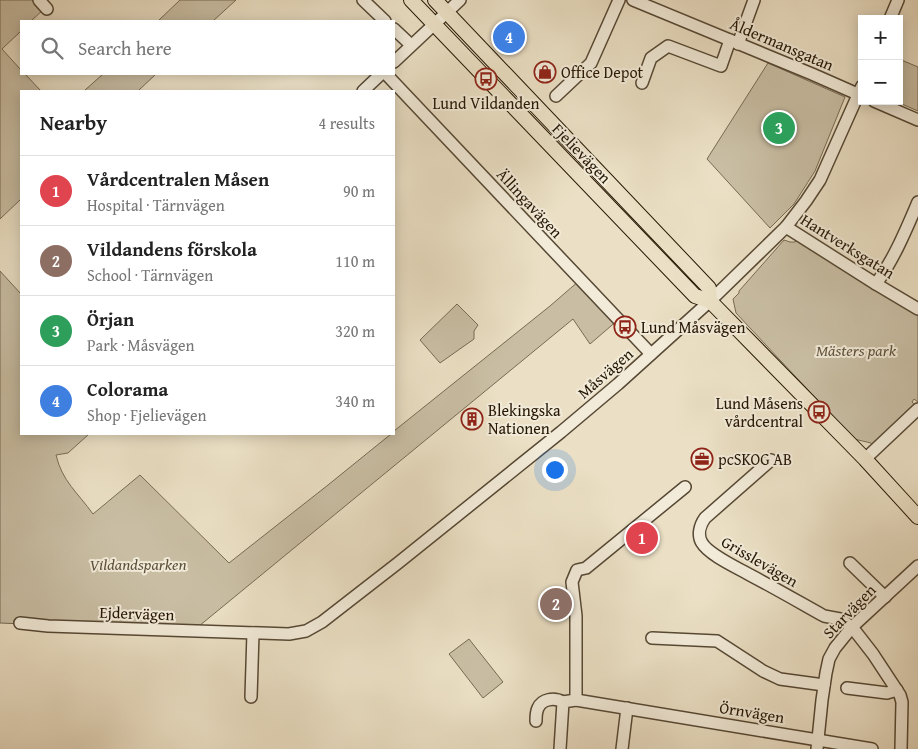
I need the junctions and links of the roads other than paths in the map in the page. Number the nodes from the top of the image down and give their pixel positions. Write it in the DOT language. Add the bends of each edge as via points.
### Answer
graph roads {
  1 [pos="39,0"];
  2 [pos="363,0"];
  3 [pos="411,0"];
  4 [pos="435,0"];
  5 [pos="460,0"];
  6 [pos="619,0"];
  7 [pos="633,0"];
  8 [pos="754,0"];
  9 [pos="898,0"];
  10 [pos="47,9"];
  11 [pos="447,12"];
  12 [pos="892,15"];
  13 [pos="385,20"];
  14 [pos="434,24"];
  15 [pos="395,30"];
  16 [pos="734,42"];
  17 [pos="411,45"];
  18 [pos="395,61"];
  19 [pos="380,75"];
  20 [pos="387,75"];
  21 [pos="642,83"];
  22 [pos="364,90"];
  23 [pos="858,91"];
  24 [pos="556,96"];
  25 [pos="858,98"];
  26 [pos="883,105"];
  27 [pos="918,120"];
  28 [pos="918,202"];
  29 [pos="786,226"];
  30 [pos="876,284"];
  31 [pos="710,301"];
  32 [pos="918,309"];
  33 [pos="651,354"];
  34 [pos="918,409"];
  35 [pos="865,459"];
  36 [pos="771,460"];
  37 [pos="685,487"];
  38 [pos="918,517"];
  39 [pos="850,563"];
  40 [pos="918,566"];
  41 [pos="885,597"];
  42 [pos="20,623"];
  43 [pos="852,627"];
  44 [pos="253,634"];
  45 [pos="652,638"];
  46 [pos="824,685"];
  47 [pos="847,688"];
  48 [pos="897,690"];
  49 [pos="251,698"];
  50 [pos="576,700"];
  51 [pos="563,702"];
  52 [pos="627,708"];
  53 [pos="536,721"];
  54 [pos="817,744"];
  55 [pos="560,749"];
  56 [pos="622,749"];
  57 [pos="872,749"];
  58 [pos="901,749"];
  1 -- 10 [label="street"];
  2 -- 13 [label="street"];
  3 -- 14 [label="main road, Fjelievägen"];
  4 -- 11 [label="main road, Fjelievägen"];
  5 -- 11 [label="street"];
  6 -- 24 [label="street" via="592,63"];
  7 -- 16 [label="street, Åldermansgatan"];
  8 -- 16 [label="street"];
  9 -- 12 [label="street"];
  11 -- 14 [label="street"];
  11 -- 31 [label="main road, Fjelievägen" via="709,288"];
  14 -- 17 [label="street"];
  14 -- 31 [label="main road, Fjelievägen" via="695,296"];
  15 -- 17 [label="street"];
  16 -- 21 [label="street" via="721,66 668,46 651,58"];
  16 -- 23 [label="street, Åldermansgatan"];
  17 -- 18 [label="street"];
  19 -- 22 [label="street"];
  20 -- 33 [label="street, Ällingavägen"];
  25 -- 29 [label="street, Måsvägen" via="820,180"];
  26 -- 27 [label="street"];
  28 -- 30 [label="street" via="900,243"];
  29 -- 30 [label="street, Hantverksgatan"];
  29 -- 31 [label="street, Måsvägen"];
  30 -- 32 [label="street, Hantverksgatan"];
  31 -- 33 [label="street, Måsvägen"];
  31 -- 35 [label="main road, Fjelievägen"];
  33 -- 44 [label="street, Måsvägen" via="561,432 322,622 306,631 289,634"];
  34 -- 35 [label="street"];
  35 -- 38 [label="main road, Fjelievägen"];
  36 -- 43 [label="street, Grisslevägen" via="704,518 700,532 703,545 716,556 824,616 840,619"];
  37 -- 50 [label="street" via="586,568 577,570 572,582 576,616"];
  39 -- 41 [label="street"];
  40 -- 41 [label="street, Starvägen"];
  41 -- 43 [label="street, Starvägen"];
  42 -- 44 [label="street, Ejdervägen"];
  43 -- 46 [label="street, Starvägen" via="829,658"];
  43 -- 48 [label="street"];
  44 -- 49 [label="street"];
  45 -- 46 [label="street" via="717,641 780,679"];
  46 -- 54 [label="street, Starvägen"];
  47 -- 48 [label="street" via="887,693"];
  48 -- 58 [label="street" via="902,702"];
  50 -- 51 [label="street, Örnvägen"];
  50 -- 52 [label="street, Örnvägen"];
  51 -- 53 [label="street, Örnvägen" via="558,699 543,702 536,711"];
  51 -- 55 [label="street"];
  52 -- 54 [label="street, Örnvägen"];
  52 -- 56 [label="street"];
  54 -- 57 [label="street, Örnvägen"];
}
